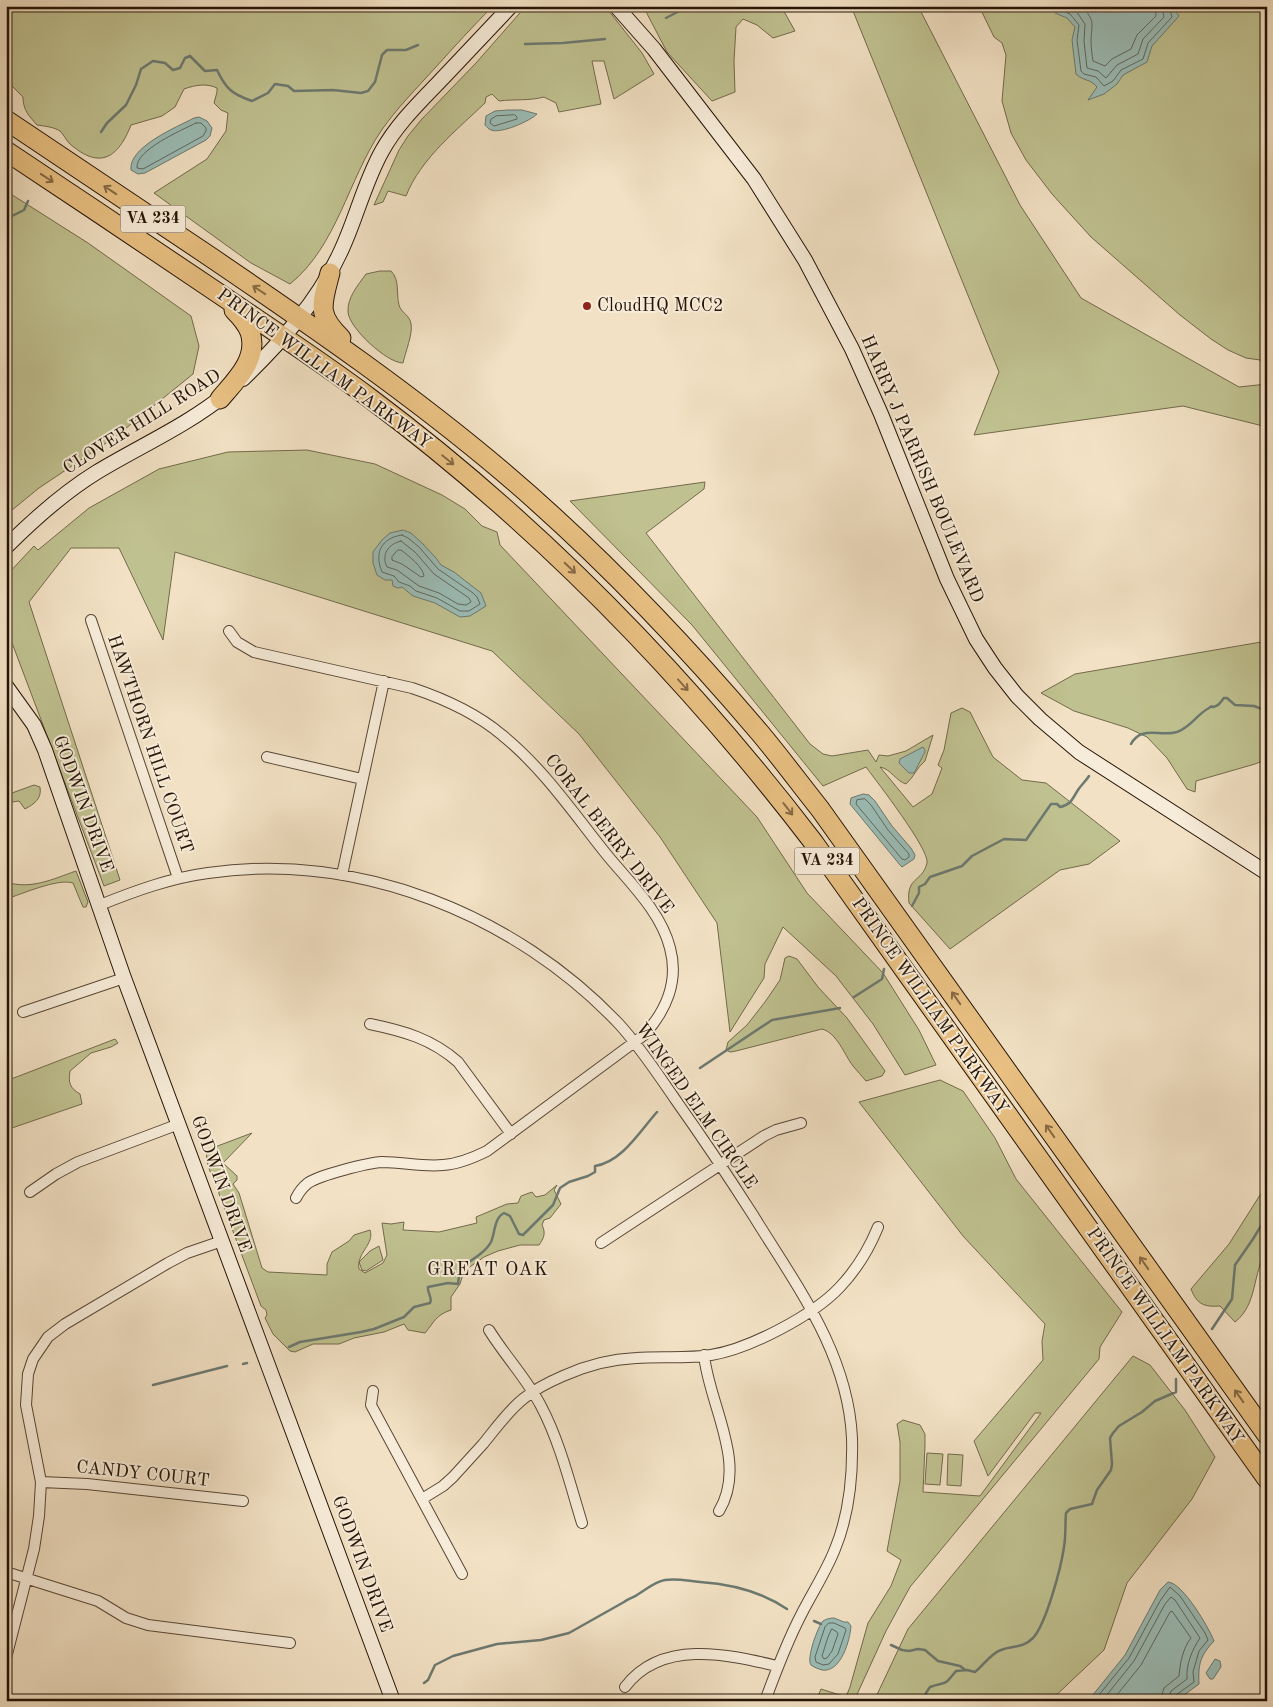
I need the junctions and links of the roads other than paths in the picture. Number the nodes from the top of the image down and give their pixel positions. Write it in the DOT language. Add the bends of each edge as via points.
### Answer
graph roads {
  1 [pos="511,6"];
  2 [pos="616,6"];
  3 [pos="6,120"];
  4 [pos="6,151"];
  5 [pos="330,273"];
  6 [pos="222,295"];
  7 [pos="300,317"];
  8 [pos="283,337"];
  9 [pos="368,366"];
  10 [pos="220,399"];
  11 [pos="6,547"];
  12 [pos="91,620"];
  13 [pos="229,630"];
  14 [pos="384,681"];
  15 [pos="6,686"];
  16 [pos="267,757"];
  17 [pos="362,779"];
  18 [pos="1267,873"];
  19 [pos="342,875"];
  20 [pos="178,878"];
  21 [pos="100,905"];
  22 [pos="124,978"];
  23 [pos="23,1012"];
  24 [pos="370,1024"];
  25 [pos="634,1043"];
  26 [pos="801,1123"];
  27 [pos="178,1124"];
  28 [pos="511,1134"];
  29 [pos="722,1165"];
  30 [pos="30,1192"];
  31 [pos="296,1198"];
  32 [pos="878,1227"];
  33 [pos="222,1241"];
  34 [pos="601,1242"];
  35 [pos="811,1310"];
  36 [pos="489,1330"];
  37 [pos="704,1355"];
  38 [pos="373,1391"];
  39 [pos="533,1392"];
  40 [pos="1267,1435"];
  41 [pos="1267,1479"];
  42 [pos="41,1482"];
  43 [pos="422,1499"];
  44 [pos="242,1501"];
  45 [pos="718,1511"];
  46 [pos="582,1522"];
  47 [pos="6,1572"];
  48 [pos="462,1574"];
  49 [pos="27,1578"];
  50 [pos="290,1643"];
  51 [pos="6,1658"];
  52 [pos="777,1666"];
  53 [pos="625,1688"];
  54 [pos="393,1701"];
  55 [pos="765,1701"];
  1 -- 5 [label="street, CLOVER HILL ROAD" via="393,134 373,170"];
  2 -- 18 [label="street, HARRY J PARRISH BOULEVARD" via="654,48 754,179 805,260 852,349 881,414 947,579 976,639 995,668 1040,720 1079,752"];
  7 -- 3 [label="highway, PRINCE WILLIAM PARKWAY / VA 234, one-way"];
  4 -- 6 [label="highway, PRINCE WILLIAM PARKWAY / VA 234, one-way"];
  5 -- 7 [label="street, CLOVER HILL ROAD"];
  5 -- 9 [label="highway" via="323,305 324,317"];
  6 -- 8 [label="highway, PRINCE WILLIAM PARKWAY / VA 234"];
  6 -- 10 [label="highway" via="248,327 252,347 249,361"];
  7 -- 8 [label="street, CLOVER HILL ROAD"];
  7 -- 9 [label="highway, PRINCE WILLIAM PARKWAY / VA 234"];
  8 -- 10 [label="street, CLOVER HILL ROAD"];
  8 -- 41 [label="highway, PRINCE WILLIAM PARKWAY / VA 234, one-way" via="371,398 525,526 616,613 709,713 814,843"];
  40 -- 9 [label="highway, PRINCE WILLIAM PARKWAY / VA 234, one-way" via="863,868 762,735 690,654 585,546 466,441"];
  10 -- 11 [label="street, CLOVER HILL ROAD" via="71,489"];
  12 -- 20 [label="street, HAWTHORN HILL COURT"];
  13 -- 14 [label="street, CORAL BERRY DRIVE" via="237,642 254,652"];
  14 -- 17 [label="street"];
  14 -- 25 [label="street, CORAL BERRY DRIVE" via="451,703 487,723 507,739 535,766 648,904 666,934 673,973 663,1010"];
  15 -- 21 [label="street, GODWIN DRIVE" via="34,725 45,750"];
  16 -- 17 [label="street"];
  17 -- 19 [label="street"];
  19 -- 20 [label="street, WINGED ELM CIRCLE" via="263,869"];
  19 -- 25 [label="street, WINGED ELM CIRCLE" via="422,896 509,936 554,966 581,989 612,1017"];
  20 -- 21 [label="street, WINGED ELM CIRCLE"];
  21 -- 22 [label="street, GODWIN DRIVE"];
  22 -- 23 [label="street"];
  22 -- 27 [label="street, GODWIN DRIVE"];
  24 -- 28 [label="street" via="419,1036 448,1053"];
  25 -- 28 [label="street, CORAL BERRY DRIVE"];
  25 -- 29 [label="street, WINGED ELM CIRCLE"];
  26 -- 29 [label="street" via="770,1133"];
  27 -- 30 [label="street" via="78,1162"];
  27 -- 33 [label="street, GODWIN DRIVE"];
  28 -- 31 [label="street, CORAL BERRY DRIVE" via="487,1151 459,1162 425,1166 366,1164 314,1180 303,1187"];
  29 -- 34 [label="street"];
  29 -- 35 [label="street, WINGED ELM CIRCLE"];
  32 -- 35 [label="street" via="852,1274"];
  33 -- 42 [label="street" via="168,1263 65,1324 43,1344 30,1367 26,1394 27,1415"];
  33 -- 54 [label="street, GODWIN DRIVE"];
  35 -- 37 [label="street" via="753,1342 730,1351"];
  35 -- 52 [label="street, WINGED ELM CIRCLE" via="830,1347 846,1390 852,1438 850,1490 835,1549"];
  36 -- 39 [label="street"];
  37 -- 39 [label="street" via="614,1361 578,1370"];
  37 -- 45 [label="street" via="708,1385 724,1431 730,1472 727,1494"];
  38 -- 43 [label="street" via="371,1405"];
  39 -- 43 [label="street" via="514,1407 452,1477"];
  39 -- 46 [label="street" via="551,1428"];
  42 -- 44 [label="street, CANDY COURT"];
  42 -- 49 [label="street" via="39,1516"];
  43 -- 48 [label="street"];
  47 -- 49 [label="street"];
  49 -- 50 [label="street" via="98,1601 126,1618 148,1625"];
  49 -- 51 [label="street"];
  52 -- 53 [label="street" via="724,1655 677,1656 647,1667 632,1677"];
  52 -- 55 [label="street, WINGED ELM CIRCLE"];
}
